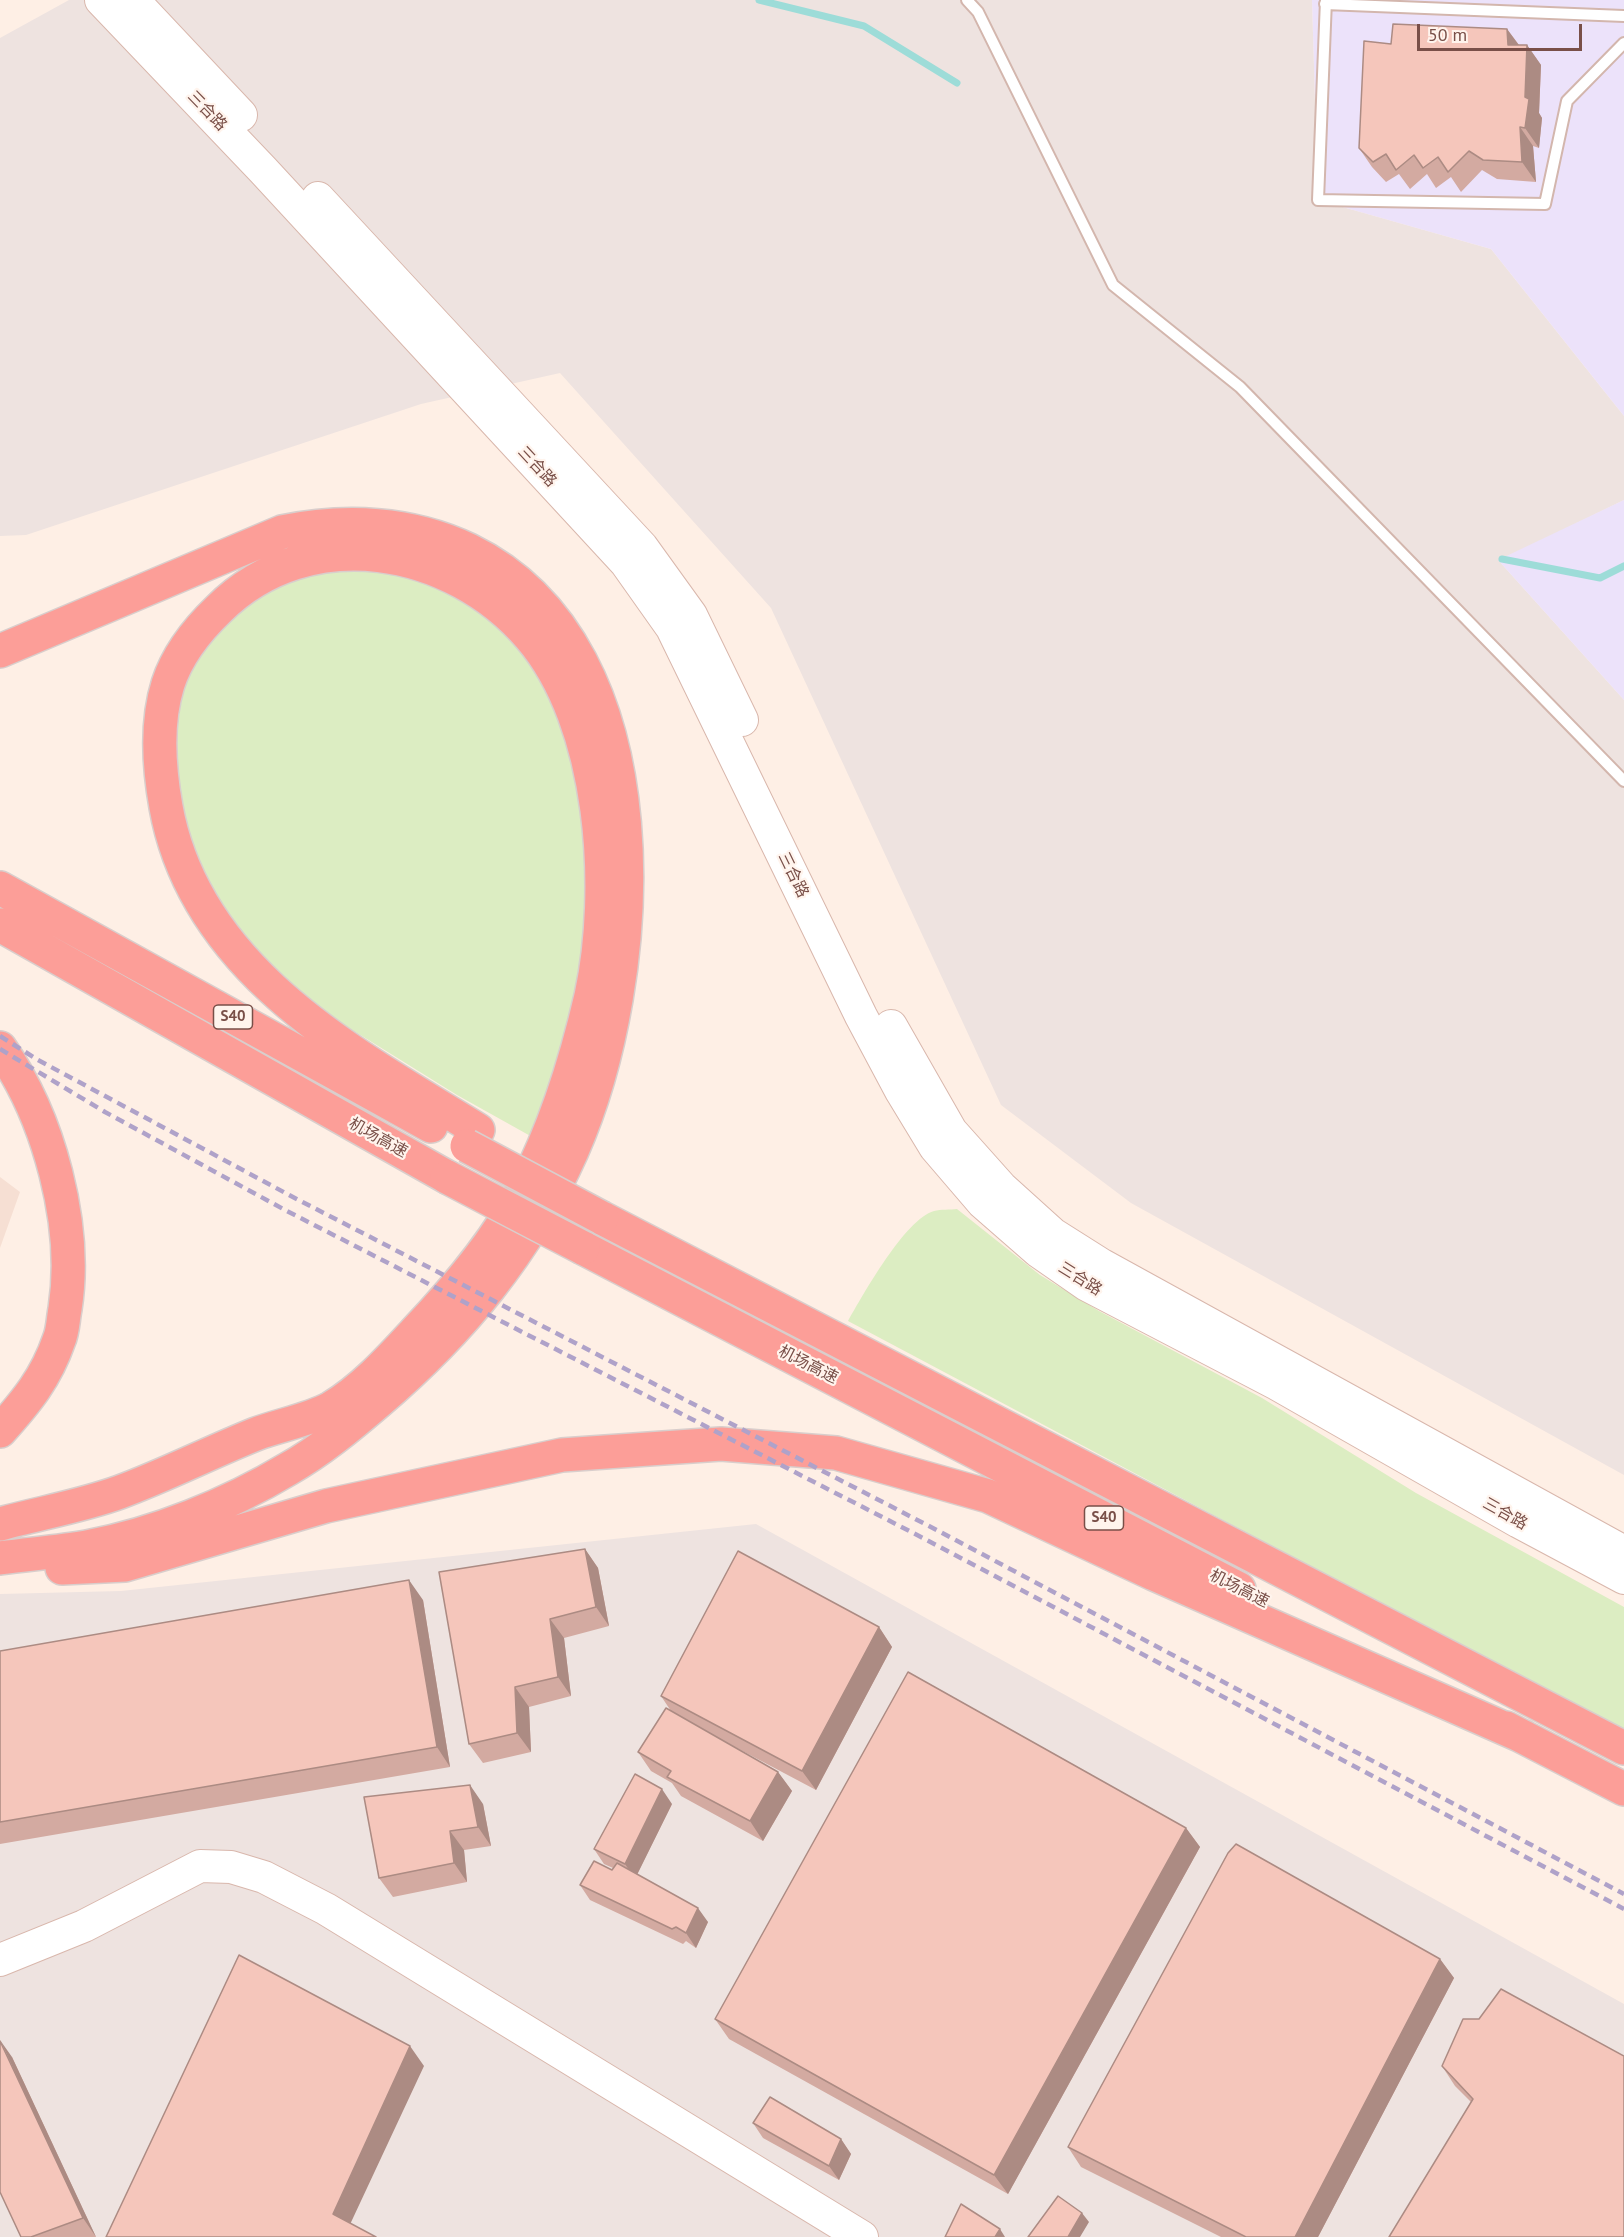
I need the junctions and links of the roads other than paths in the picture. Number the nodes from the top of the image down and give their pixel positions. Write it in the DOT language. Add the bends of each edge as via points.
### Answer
graph roads {
  1 [pos="101,0"];
  2 [pos="133,0"];
  3 [pos="967,0"];
  4 [pos="1325,2"];
  5 [pos="1448,4"];
  6 [pos="1624,16"];
  7 [pos="1624,44"];
  8 [pos="0,651"];
  9 [pos="1624,781"];
  10 [pos="0,888"];
  11 [pos="0,925"];
  12 [pos="0,1048"];
  13 [pos="472,1138"];
  14 [pos="0,1431"];
  15 [pos="0,1524"];
  16 [pos="1624,1552"];
  17 [pos="0,1558"];
  18 [pos="0,1569"];
  19 [pos="1624,1578"];
  20 [pos="1524,1737"];
  21 [pos="1624,1748"];
  22 [pos="1624,1789"];
  23 [pos="0,1960"];
  24 [pos="862,2237"];
  1 -- 19 [label="main road, 三合路" via="626,563 672,628 901,1091 935,1147 983,1203 1038,1251 1087,1285 1277,1384"];
  2 -- 16 [label="main road, 三合路" via="560,458 642,548 670,586 691,615 878,1003 918,1076 951,1131 1001,1187 1053,1234 1102,1265"];
  3 -- 9 [label="lane" via="978,12 1113,285 1240,387"];
  4 -- 5 [label="lane"];
  4 -- 7 [label="lane" via="1318,200 1545,204 1567,101"];
  5 -- 6 [label="lane"];
  8 -- 17 [label="highway" via="282,532 318,524 369,525 410,529 449,540 514,578 546,611 578,654 596,693 611,743 623,801 627,868 624,948 612,1030 590,1101 572,1151 543,1207 507,1266 468,1317 348,1428 290,1469 164,1526 89,1546"];
  10 -- 13 [label="highway, 机场高速 / S40"];
  11 -- 20 [label="highway, 机场高速 / S40, bridge" via="447,1177"];
  12 -- 14 [label="highway" via="12,1064 35,1115 58,1177 68,1228 69,1282 60,1339 35,1392"];
  13 -- 15 [label="highway" via="340,1046 281,999 237,953 194,889 169,826 160,776 161,725 168,683 204,624 227,601 260,578 297,563 331,555 372,554 406,558 448,574 508,615 533,640 559,679 591,766 601,909 592,991 569,1077 545,1143 496,1234 443,1302 391,1358 330,1409 261,1432 117,1493"];
  13 -- 21 [label="highway, 机场高速 / S40, bridge" via="602,1218"];
  18 -- 20 [label="highway" via="125,1565 326,1506 562,1455 721,1444 836,1453 988,1496 1154,1574"];
  20 -- 22 [label="highway, 机场高速 / S40"];
  23 -- 24 [label="main road" via="84,1926 200,1866 231,1867 264,1877 326,1909"];
}
